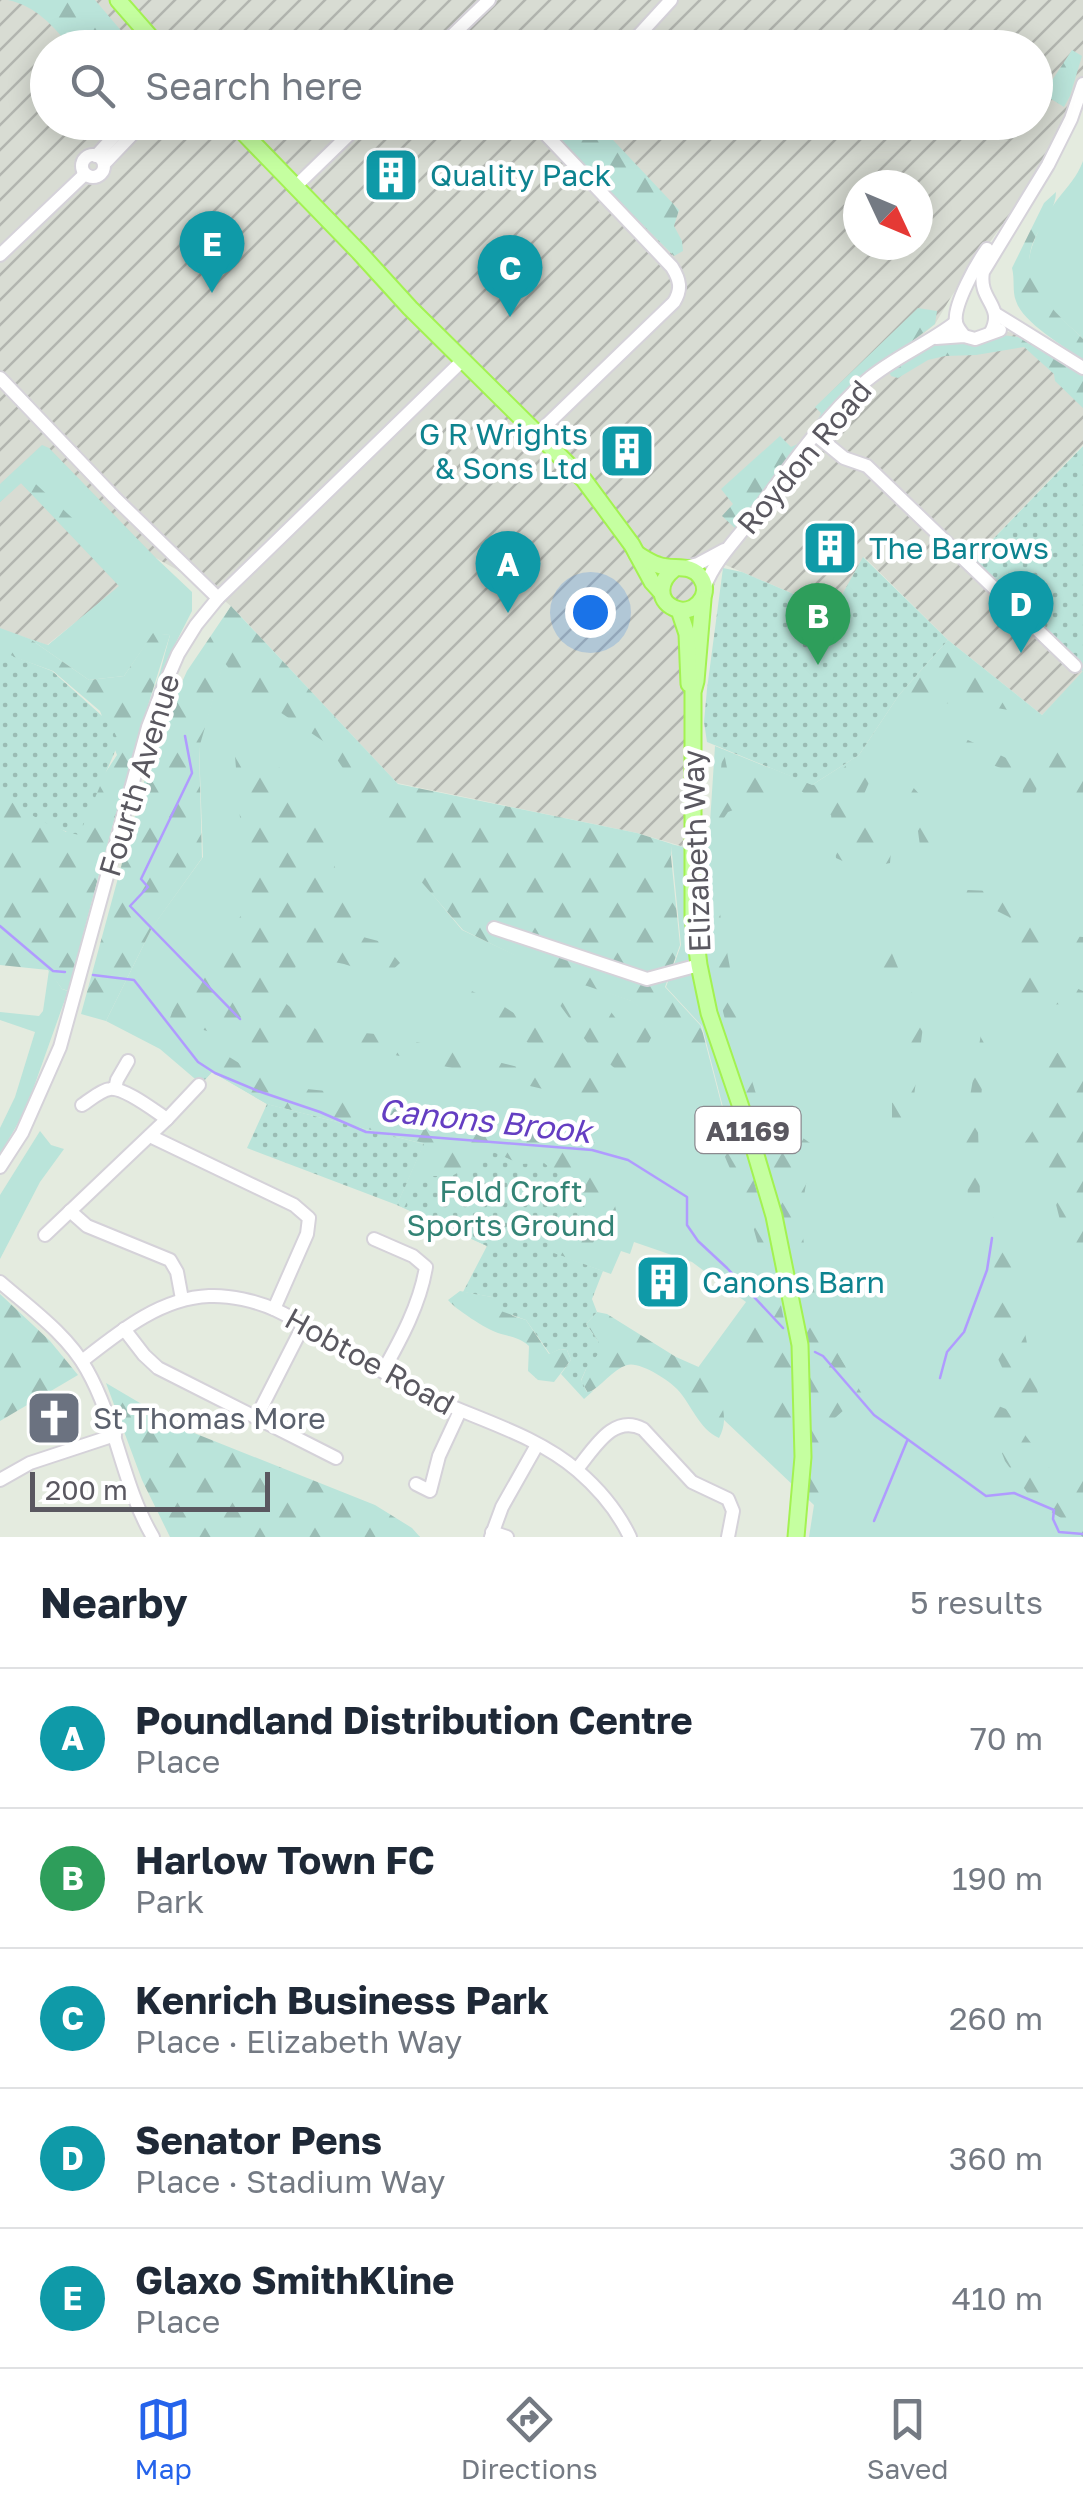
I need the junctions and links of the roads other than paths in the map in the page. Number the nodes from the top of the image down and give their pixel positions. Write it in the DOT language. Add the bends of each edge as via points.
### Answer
graph roads {
  1 [pos="118,0"];
  2 [pos="489,0"];
  3 [pos="672,0"];
  4 [pos="144,30"];
  5 [pos="462,30"];
  6 [pos="644,30"];
  7 [pos="1083,84"];
  8 [pos="114,140"];
  9 [pos="123,140"];
  10 [pos="250,140"];
  11 [pos="343,140"];
  12 [pos="556,140"];
  13 [pos="100,160"];
  14 [pos="296,186"];
  15 [pos="1007,232"];
  16 [pos="0,255"];
  17 [pos="988,301"];
  18 [pos="960,305"];
  19 [pos="996,314"];
  20 [pos="956,322"];
  21 [pos="1017,328"];
  22 [pos="991,332"];
  23 [pos="964,336"];
  24 [pos="936,338"];
  25 [pos="463,360"];
  26 [pos="1083,368"];
  27 [pos="0,378"];
  28 [pos="537,434"];
  29 [pos="816,435"];
  30 [pos="726,548"];
  31 [pos="638,554"];
  32 [pos="679,568"];
  33 [pos="661,592"];
  34 [pos="704,592"];
  35 [pos="218,598"];
  36 [pos="679,610"];
  37 [pos="1075,666"];
  38 [pos="693,692"];
  39 [pos="494,928"];
  40 [pos="699,965"];
  41 [pos="128,1061"];
  42 [pos="199,1084"];
  43 [pos="115,1089"];
  44 [pos="82,1105"];
  45 [pos="167,1120"];
  46 [pos="150,1136"];
  47 [pos="0,1167"];
  48 [pos="70,1212"];
  49 [pos="44,1235"];
  50 [pos="374,1239"];
  51 [pos="0,1282"];
  52 [pos="182,1300"];
  53 [pos="274,1309"];
  54 [pos="304,1326"];
  55 [pos="124,1329"];
  56 [pos="82,1362"];
  57 [pos="383,1371"];
  58 [pos="460,1411"];
  59 [pos="256,1418"];
  60 [pos="115,1435"];
  61 [pos="537,1444"];
  62 [pos="336,1458"];
  63 [pos="576,1470"];
  64 [pos="0,1480"];
  65 [pos="416,1484"];
  66 [pos="491,1534"];
  67 [pos="152,1537"];
  68 [pos="507,1537"];
  69 [pos="630,1537"];
  70 [pos="728,1537"];
  71 [pos="796,1537"];
  1 -- 4 [label="main road"];
  2 -- 5 [label="street"];
  3 -- 6 [label="street"];
  7 -- 15 [label="street" via="1048,165"];
  8 -- 13 [label="street"];
  9 -- 13 [label="street"];
  10 -- 14 [label="main road"];
  11 -- 14 [label="street"];
  12 -- 28 [label="street" via="672,268 680,292"];
  13 -- 16 [label="street" via="98,176 85,174"];
  14 -- 25 [label="main road"];
  15 -- 17 [label="street" via="983,272"];
  15 -- 18 [label="street" via="1002,228 974,267"];
  17 -- 18 [label="street" via="973,298"];
  17 -- 19 [label="street"];
  18 -- 20 [label="street"];
  19 -- 21 [label="street"];
  19 -- 22 [label="street"];
  20 -- 23 [label="street"];
  20 -- 24 [label="street, Roydon Road"];
  21 -- 22 [label="street"];
  21 -- 26 [label="street"];
  22 -- 23 [label="street"];
  23 -- 24 [label="street, Roydon Road"];
  24 -- 29 [label="street, Roydon Road" via="864,383"];
  25 -- 28 [label="main road"];
  25 -- 35 [label="street, Fourth Avenue"];
  27 -- 35 [label="street"];
  28 -- 31 [label="main road" via="584,480"];
  29 -- 30 [label="street, Roydon Road"];
  29 -- 37 [label="street" via="844,458 868,466"];
  30 -- 32 [label="street, Roydon Road"];
  30 -- 34 [label="street, Roydon Road"];
  31 -- 32 [label="main road"];
  31 -- 33 [label="main road"];
  32 -- 33 [label="main road" via="664,579"];
  32 -- 34 [label="main road" via="698,574"];
  33 -- 36 [label="main road"];
  34 -- 36 [label="main road" via="693,608"];
  34 -- 38 [label="main road, Elizabeth Way / A1169"];
  35 -- 47 [label="street, Fourth Avenue" via="178,654 148,727 60,1047"];
  36 -- 38 [label="main road, Elizabeth Way / A1169"];
  38 -- 40 [label="main road, Elizabeth Way / A1169"];
  39 -- 40 [label="street" via="647,979"];
  40 -- 71 [label="main road, Elizabeth Way / A1169" via="774,1216 800,1346"];
  41 -- 43 [label="street"];
  42 -- 45 [label="street"];
  43 -- 44 [label="street"];
  43 -- 45 [label="street"];
  45 -- 46 [label="street"];
  46 -- 48 [label="street"];
  46 -- 53 [label="street" via="309,1218"];
  48 -- 49 [label="street"];
  48 -- 52 [label="street" via="87,1226 170,1260"];
  50 -- 57 [label="street" via="426,1267"];
  51 -- 56 [label="street"];
  52 -- 53 [label="street, Hobtoe Road" via="213,1296"];
  52 -- 55 [label="street, Hobtoe Road"];
  53 -- 54 [label="street, Hobtoe Road"];
  54 -- 57 [label="street, Hobtoe Road"];
  54 -- 59 [label="street"];
  55 -- 56 [label="street, Hobtoe Road"];
  55 -- 59 [label="street" via="158,1368"];
  56 -- 60 [label="street"];
  57 -- 58 [label="street, Hobtoe Road"];
  58 -- 61 [label="street, Hobtoe Road"];
  58 -- 65 [label="street" via="430,1492"];
  59 -- 62 [label="street"];
  60 -- 64 [label="street"];
  60 -- 67 [label="street"];
  61 -- 63 [label="street, Hobtoe Road"];
  61 -- 66 [label="street"];
  63 -- 69 [label="street, Hobtoe Road"];
  63 -- 70 [label="street" via="612,1429 637,1425 692,1482 728,1499"];
  66 -- 68 [label="street"];
}
